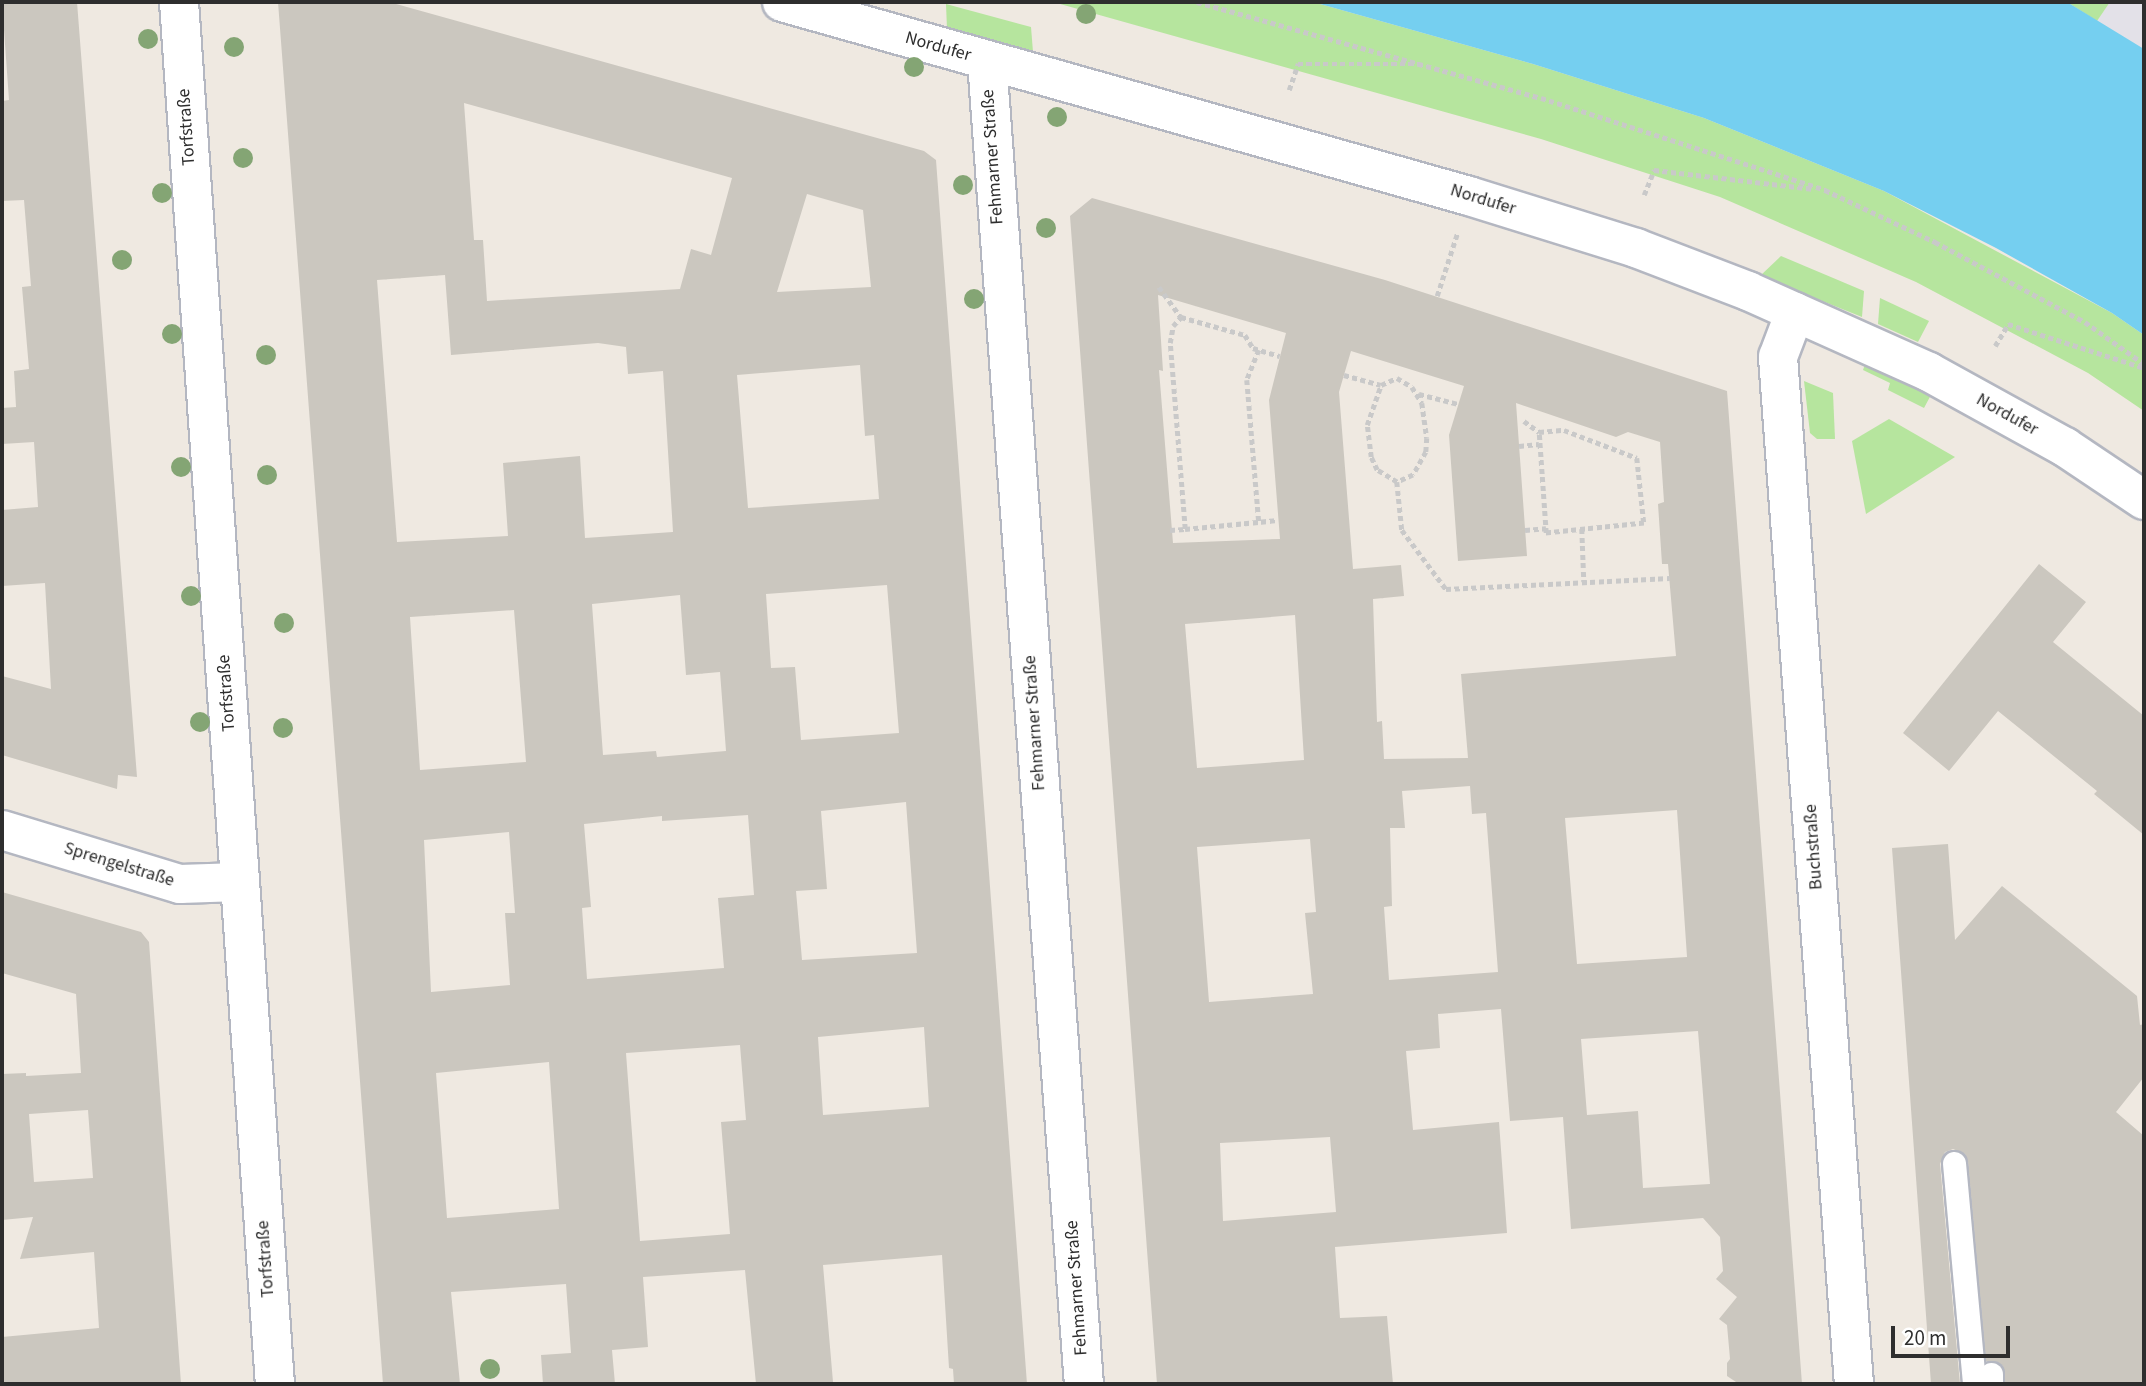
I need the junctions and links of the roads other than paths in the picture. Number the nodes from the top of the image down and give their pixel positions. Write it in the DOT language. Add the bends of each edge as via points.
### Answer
graph roads {
  1 [pos="179,2"];
  2 [pos="782,2"];
  3 [pos="987,61"];
  4 [pos="1796,312"];
  5 [pos="2144,500"];
  6 [pos="2,830"];
  7 [pos="239,882"];
  8 [pos="1954,1163"];
  9 [pos="1985,1381"];
  10 [pos="275,1384"];
  11 [pos="1084,1384"];
  12 [pos="1854,1384"];
  1 -- 7 [label="street, Torfstraße"];
  2 -- 3 [label="street, Nordufer"];
  3 -- 4 [label="street, Nordufer" via="1469,195 1636,248"];
  3 -- 11 [label="street, Fehmarner Straße"];
  4 -- 5 [label="street, Nordufer" via="1928,372 2065,447"];
  4 -- 12 [label="street, Buchstraße" via="1778,357"];
  6 -- 7 [label="street, Sprengelstraße" via="180,884"];
  7 -- 10 [label="street, Torfstraße"];
  8 -- 9 [label="lane"];
}
